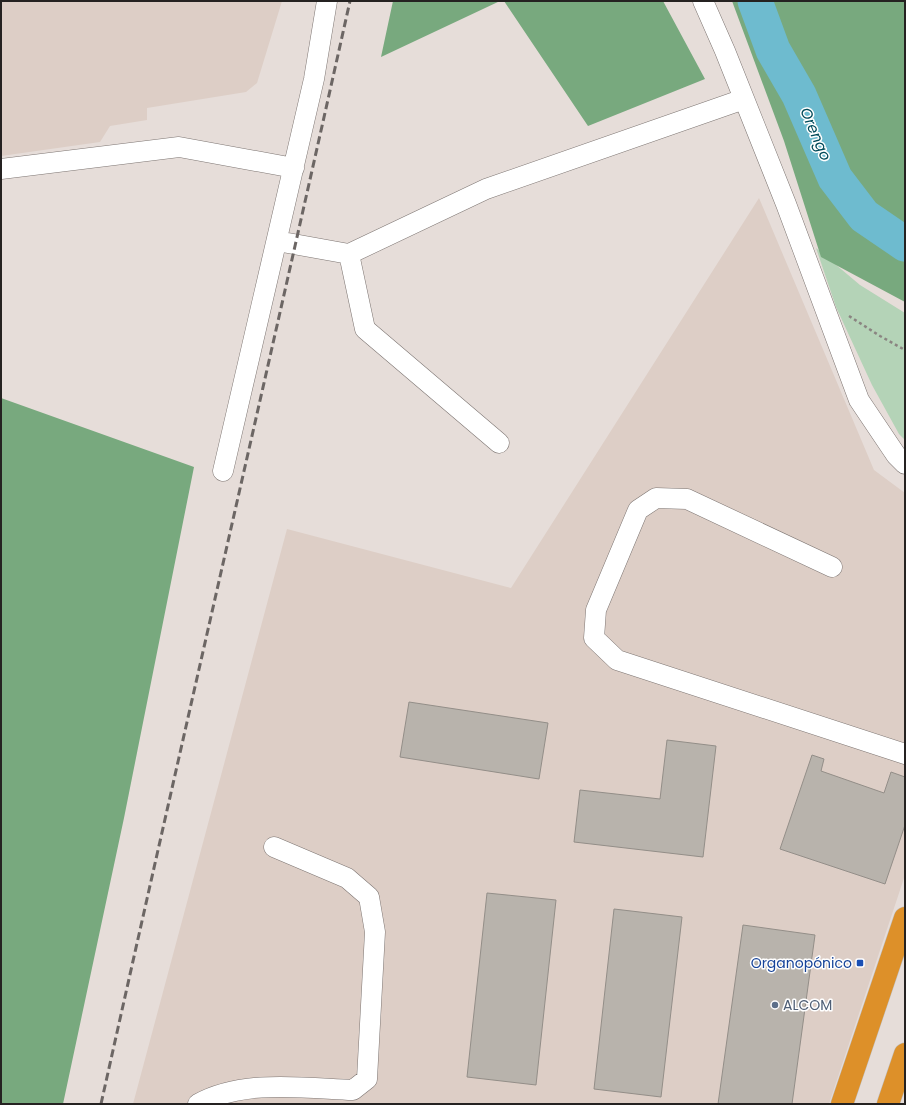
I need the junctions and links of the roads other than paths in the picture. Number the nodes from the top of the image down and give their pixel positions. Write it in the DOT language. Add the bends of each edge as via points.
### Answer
graph roads {
  1 [pos="327,1"];
  2 [pos="703,1"];
  3 [pos="744,99"];
  4 [pos="294,168"];
  5 [pos="1,169"];
  6 [pos="277,242"];
  7 [pos="348,254"];
  8 [pos="499,443"];
  9 [pos="905,464"];
  10 [pos="223,471"];
  11 [pos="832,567"];
  12 [pos="905,754"];
  13 [pos="274,847"];
  14 [pos="905,918"];
  15 [pos="905,1054"];
  16 [pos="198,1104"];
  17 [pos="842,1104"];
  18 [pos="888,1104"];
  1 -- 4 [label="street" via="314,79"];
  2 -- 3 [label="street"];
  3 -- 7 [label="street" via="486,190"];
  3 -- 9 [label="street" via="859,400 896,455"];
  4 -- 5 [label="street" via="179,147"];
  4 -- 6 [label="street"];
  6 -- 7 [label="street"];
  6 -- 10 [label="street"];
  7 -- 8 [label="street" via="365,329"];
  11 -- 12 [label="street" via="687,498 656,498 638,510 596,610 594,638 617,660"];
  13 -- 16 [label="street" via="347,878 369,897 375,932 367,1079 353,1090 291,1087 237,1090"];
  14 -- 17 [label="highway"];
  15 -- 18 [label="highway"];
}
